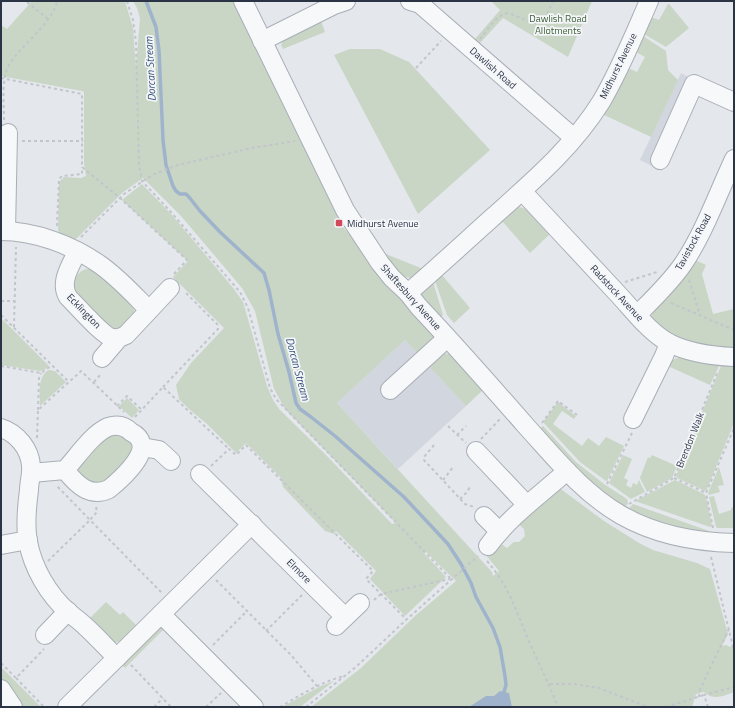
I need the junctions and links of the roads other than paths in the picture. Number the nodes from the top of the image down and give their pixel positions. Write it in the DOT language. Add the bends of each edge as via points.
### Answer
graph roads {
  1 [pos="243,1"];
  2 [pos="346,1"];
  3 [pos="649,1"];
  4 [pos="420,3"];
  5 [pos="262,40"];
  6 [pos="734,102"];
  7 [pos="8,137"];
  8 [pos="574,138"];
  9 [pos="734,159"];
  10 [pos="660,160"];
  11 [pos="522,191"];
  12 [pos="8,231"];
  13 [pos="68,247"];
  14 [pos="174,284"];
  15 [pos="408,293"];
  16 [pos="149,310"];
  17 [pos="637,315"];
  18 [pos="119,338"];
  19 [pos="447,338"];
  20 [pos="669,343"];
  21 [pos="728,357"];
  22 [pos="102,358"];
  23 [pos="390,390"];
  24 [pos="633,419"];
  25 [pos="1,428"];
  26 [pos="473,446"];
  27 [pos="142,447"];
  28 [pos="171,461"];
  29 [pos="36,468"];
  30 [pos="65,470"];
  31 [pos="567,471"];
  32 [pos="203,477"];
  33 [pos="527,505"];
  34 [pos="484,516"];
  35 [pos="252,524"];
  36 [pos="499,531"];
  37 [pos="28,540"];
  38 [pos="734,543"];
  39 [pos="1,545"];
  40 [pos="487,552"];
  41 [pos="360,603"];
  42 [pos="167,609"];
  43 [pos="68,611"];
  44 [pos="45,635"];
  45 [pos="117,658"];
  46 [pos="1,689"];
  47 [pos="75,705"];
  48 [pos="13,707"];
  49 [pos="254,707"];
  1 -- 5 [label="street, Shaftesbury Avenue"];
  2 -- 5 [label="street"];
  3 -- 8 [label="street, Midhurst Avenue" via="601,102"];
  4 -- 8 [label="street, Dawlish Road"];
  5 -- 15 [label="street, Shaftesbury Avenue" via="352,223 384,268"];
  6 -- 10 [label="street" via="694,84"];
  7 -- 12 [label="street"];
  8 -- 11 [label="street, Midhurst Avenue"];
  9 -- 17 [label="street, Tavistock Road" via="682,265 665,287"];
  11 -- 15 [label="street, Midhurst Avenue"];
  11 -- 17 [label="street, Radstock Avenue"];
  12 -- 13 [label="street" via="32,234"];
  13 -- 16 [label="street" via="100,265"];
  13 -- 18 [label="street, Ecklington" via="65,292 108,336"];
  14 -- 16 [label="street"];
  15 -- 19 [label="street, Shaftesbury Avenue"];
  16 -- 18 [label="street" via="126,335"];
  17 -- 20 [label="street, Radstock Avenue"];
  18 -- 22 [label="street"];
  19 -- 23 [label="street"];
  19 -- 31 [label="street, Shaftesbury Avenue"];
  20 -- 21 [label="street, Radstock Avenue" via="688,351"];
  20 -- 24 [label="street"];
  25 -- 29 [label="street" via="19,439"];
  26 -- 33 [label="street"];
  27 -- 28 [label="street" via="159,450"];
  27 -- 30 [label="street" via="139,457 104,491 94,492 85,489"];
  27 -- 30 [label="street" via="128,424 110,426 102,431"];
  29 -- 30 [label="street"];
  29 -- 37 [label="street" via="29,489"];
  31 -- 33 [label="street"];
  31 -- 38 [label="street, Shaftesbury Avenue" via="594,496 636,523 683,538 713,536"];
  32 -- 35 [label="street, Elmore"];
  33 -- 36 [label="street"];
  34 -- 36 [label="street"];
  35 -- 41 [label="street, Elmore" via="313,585 341,622"];
  35 -- 42 [label="street"];
  36 -- 40 [label="street"];
  37 -- 39 [label="street"];
  37 -- 43 [label="street" via="38,572"];
  42 -- 45 [label="street"];
  42 -- 49 [label="street" via="202,656"];
  43 -- 44 [label="street"];
  43 -- 45 [label="street"];
  45 -- 47 [label="street"];
  46 -- 48 [label="street"];
}
